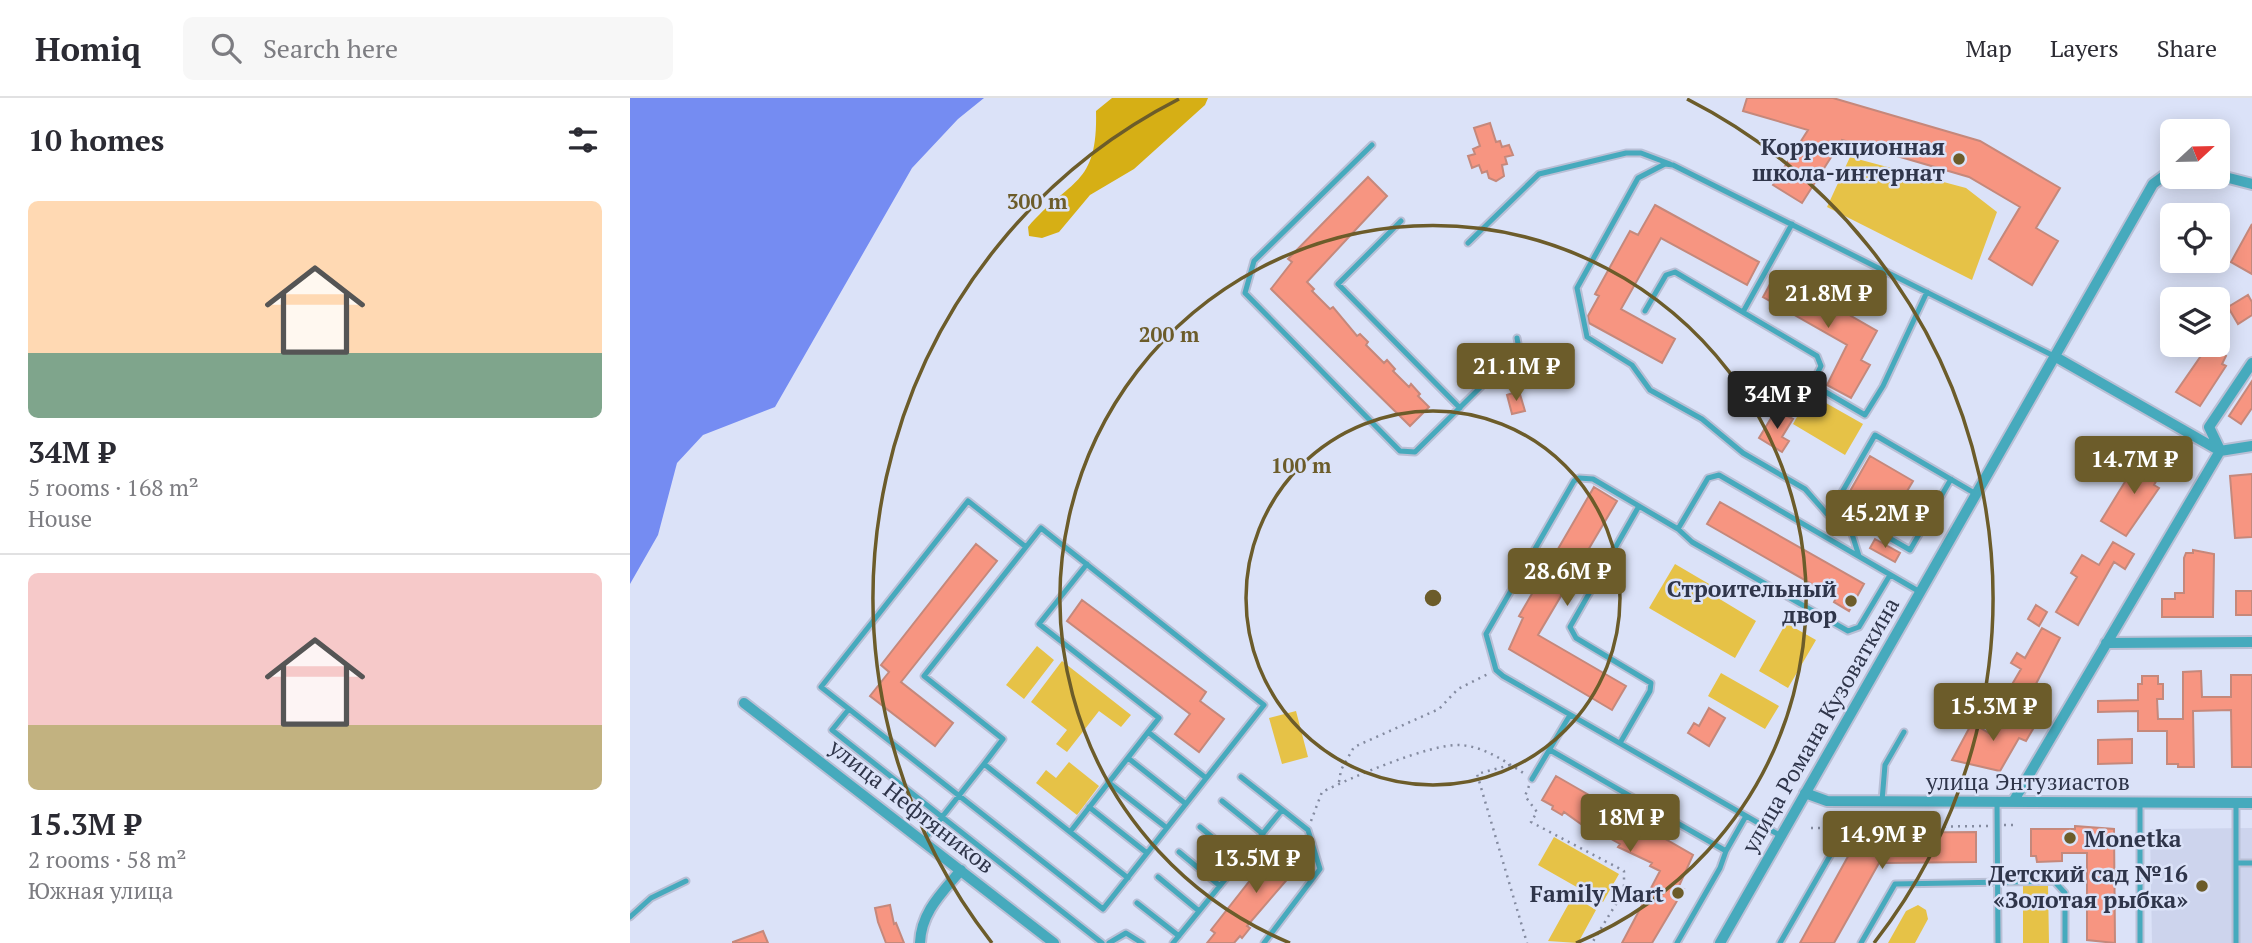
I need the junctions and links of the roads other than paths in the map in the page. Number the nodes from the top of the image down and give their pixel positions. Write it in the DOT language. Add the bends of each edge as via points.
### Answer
graph roads {
  1 [pos="1372,145"];
  2 [pos="1673,165"];
  3 [pos="2230,178"];
  4 [pos="2160,179"];
  5 [pos="2252,184"];
  6 [pos="1401,221"];
  7 [pos="1792,224"];
  8 [pos="1468,243"];
  9 [pos="1927,292"];
  10 [pos="1645,311"];
  11 [pos="1743,312"];
  12 [pos="1517,338"];
  13 [pos="2054,356"];
  14 [pos="2252,363"];
  15 [pos="1460,408"];
  16 [pos="2252,446"];
  17 [pos="2220,451"];
  18 [pos="1951,479"];
  19 [pos="1976,494"];
  20 [pos="1639,506"];
  21 [pos="1678,528"];
  22 [pos="1026,547"];
  23 [pos="1859,555"];
  24 [pos="1087,564"];
  25 [pos="1891,575"];
  26 [pos="1920,592"];
  27 [pos="2252,642"];
  28 [pos="2106,643"];
  29 [pos="744,704"];
  30 [pos="849,709"];
  31 [pos="1570,715"];
  32 [pos="1148,732"];
  33 [pos="1904,732"];
  34 [pos="1620,743"];
  35 [pos="1550,750"];
  36 [pos="1128,758"];
  37 [pos="984,764"];
  38 [pos="1206,778"];
  39 [pos="1241,778"];
  40 [pos="1532,779"];
  41 [pos="1108,782"];
  42 [pos="1805,793"];
  43 [pos="959,795"];
  44 [pos="1222,801"];
  45 [pos="1882,801"];
  46 [pos="1997,802"];
  47 [pos="2013,802"];
  48 [pos="2140,803"];
  49 [pos="2236,803"];
  50 [pos="2252,803"];
  51 [pos="1186,804"];
  52 [pos="1089,807"];
  53 [pos="1282,810"];
  54 [pos="1746,816"];
  55 [pos="942,817"];
  56 [pos="1200,827"];
  57 [pos="1167,828"];
  58 [pos="1070,832"];
  59 [pos="1263,834"];
  60 [pos="1781,836"];
  61 [pos="923,841"];
  62 [pos="1835,847"];
  63 [pos="1726,851"];
  64 [pos="1179,852"];
  65 [pos="1147,853"];
  66 [pos="1241,860"];
  67 [pos="2236,863"];
  68 [pos="2252,863"];
  69 [pos="961,870"];
  70 [pos="1128,877"];
  71 [pos="1158,877"];
  72 [pos="686,881"];
  73 [pos="1998,882"];
  74 [pos="1220,886"];
  75 [pos="1137,902"];
  76 [pos="1199,911"];
  77 [pos="630,915"];
  78 [pos="1179,936"];
  79 [pos="920,943"];
  80 [pos="1054,943"];
  81 [pos="1102,943"];
  82 [pos="1109,943"];
  83 [pos="1142,943"];
  84 [pos="1173,943"];
  85 [pos="1264,943"];
  86 [pos="1677,943"];
  87 [pos="1720,943"];
  88 [pos="1780,943"];
  89 [pos="1861,943"];
  90 [pos="1998,943"];
  91 [pos="2065,943"];
  92 [pos="2140,943"];
  93 [pos="2236,943"];
  1 -- 15 [label="lane" via="1254,261 1245,293 1400,451 1415,452"];
  2 -- 7 [label="lane"];
  2 -- 8 [label="lane" via="1641,153 1626,153 1539,174"];
  2 -- 23 [label="lane" via="1665,164 1638,178 1577,288 1587,337 1632,365 1650,390 1702,419 1743,453 1805,489 1827,514 1851,531"];
  3 -- 5 [label="street"];
  4 -- 13 [label="street, улица Романа Кузоваткина"];
  6 -- 15 [label="lane" via="1338,284"];
  7 -- 9 [label="lane"];
  7 -- 11 [label="lane"];
  9 -- 11 [label="lane" via="1865,415 1812,384 1821,366 1818,356"];
  9 -- 13 [label="lane"];
  10 -- 11 [label="lane" via="1670,272"];
  12 -- 15 [label="lane" via="1519,349"];
  13 -- 17 [label="street"];
  13 -- 19 [label="street, улица Романа Кузоваткина"];
  14 -- 17 [label="street" via="2209,427"];
  16 -- 17 [label="street"];
  17 -- 28 [label="street"];
  18 -- 18 [label="lane" via="1875,435 1834,506 1910,550"];
  18 -- 19 [label="lane"];
  19 -- 26 [label="street, улица Романа Кузоваткина"];
  20 -- 21 [label="lane"];
  20 -- 31 [label="lane" via="1593,479 1574,481 1486,634 1496,670"];
  20 -- 34 [label="lane" via="1570,627 1576,638 1651,683"];
  21 -- 23 [label="lane" via="1708,478 1715,474"];
  21 -- 25 [label="lane" via="1692,542 1848,631 1859,627"];
  22 -- 24 [label="lane" via="1041,528"];
  22 -- 30 [label="lane" via="968,501 821,687"];
  22 -- 37 [label="lane" via="924,676 1003,739"];
  23 -- 25 [label="lane"];
  24 -- 32 [label="lane" via="1039,624 1159,718"];
  24 -- 38 [label="lane" via="1264,705"];
  25 -- 26 [label="lane"];
  26 -- 42 [label="street, улица Романа Кузоваткина"];
  27 -- 28 [label="street"];
  28 -- 47 [label="street"];
  29 -- 61 [label="street, улица Нефтяников"];
  30 -- 43 [label="lane"];
  30 -- 55 [label="lane" via="832,730"];
  31 -- 34 [label="lane"];
  31 -- 35 [label="lane"];
  32 -- 36 [label="lane"];
  32 -- 38 [label="lane"];
  33 -- 45 [label="lane" via="1885,765"];
  34 -- 54 [label="lane"];
  35 -- 40 [label="lane"];
  35 -- 63 [label="lane"];
  36 -- 41 [label="lane"];
  36 -- 51 [label="lane"];
  37 -- 43 [label="lane"];
  37 -- 58 [label="lane"];
  38 -- 51 [label="lane"];
  39 -- 53 [label="lane"];
  41 -- 52 [label="lane"];
  41 -- 57 [label="lane"];
  42 -- 45 [label="street, улица Энтузиастов" via="1827,801"];
  42 -- 60 [label="street, улица Романа Кузоваткина"];
  43 -- 55 [label="lane"];
  43 -- 70 [label="lane" via="1103,909"];
  44 -- 59 [label="lane"];
  45 -- 46 [label="street, улица Энтузиастов"];
  46 -- 47 [label="street, улица Энтузиастов"];
  46 -- 73 [label="lane"];
  47 -- 48 [label="street, улица Энтузиастов"];
  48 -- 49 [label="street, улица Энтузиастов"];
  48 -- 92 [label="lane"];
  49 -- 50 [label="street, улица Энтузиастов"];
  49 -- 67 [label="lane"];
  51 -- 57 [label="lane"];
  52 -- 58 [label="lane"];
  52 -- 65 [label="lane"];
  53 -- 59 [label="lane"];
  53 -- 85 [label="lane" via="1308,831 1320,869"];
  54 -- 60 [label="lane"];
  54 -- 63 [label="lane"];
  55 -- 61 [label="lane"];
  55 -- 81 [label="lane"];
  56 -- 66 [label="lane"];
  57 -- 65 [label="lane"];
  58 -- 70 [label="lane"];
  59 -- 66 [label="lane"];
  60 -- 87 [label="street, улица Романа Кузоваткина"];
  61 -- 69 [label="street, улица Нефтяников"];
  62 -- 88 [label="lane"];
  63 -- 86 [label="lane"];
  64 -- 74 [label="lane"];
  65 -- 70 [label="lane"];
  66 -- 74 [label="lane"];
  67 -- 68 [label="lane"];
  67 -- 93 [label="lane"];
  69 -- 79 [label="street" via="929,909 920,927"];
  69 -- 80 [label="street, улица Нефтяников"];
  71 -- 76 [label="lane"];
  72 -- 77 [label="lane" via="651,898"];
  73 -- 89 [label="lane" via="1895,884"];
  73 -- 90 [label="lane"];
  73 -- 91 [label="lane" via="2059,884 2065,893"];
  74 -- 76 [label="lane"];
  75 -- 78 [label="lane"];
  76 -- 78 [label="lane"];
  78 -- 84 [label="lane"];
  82 -- 83 [label="lane" via="1126,933"];
}
